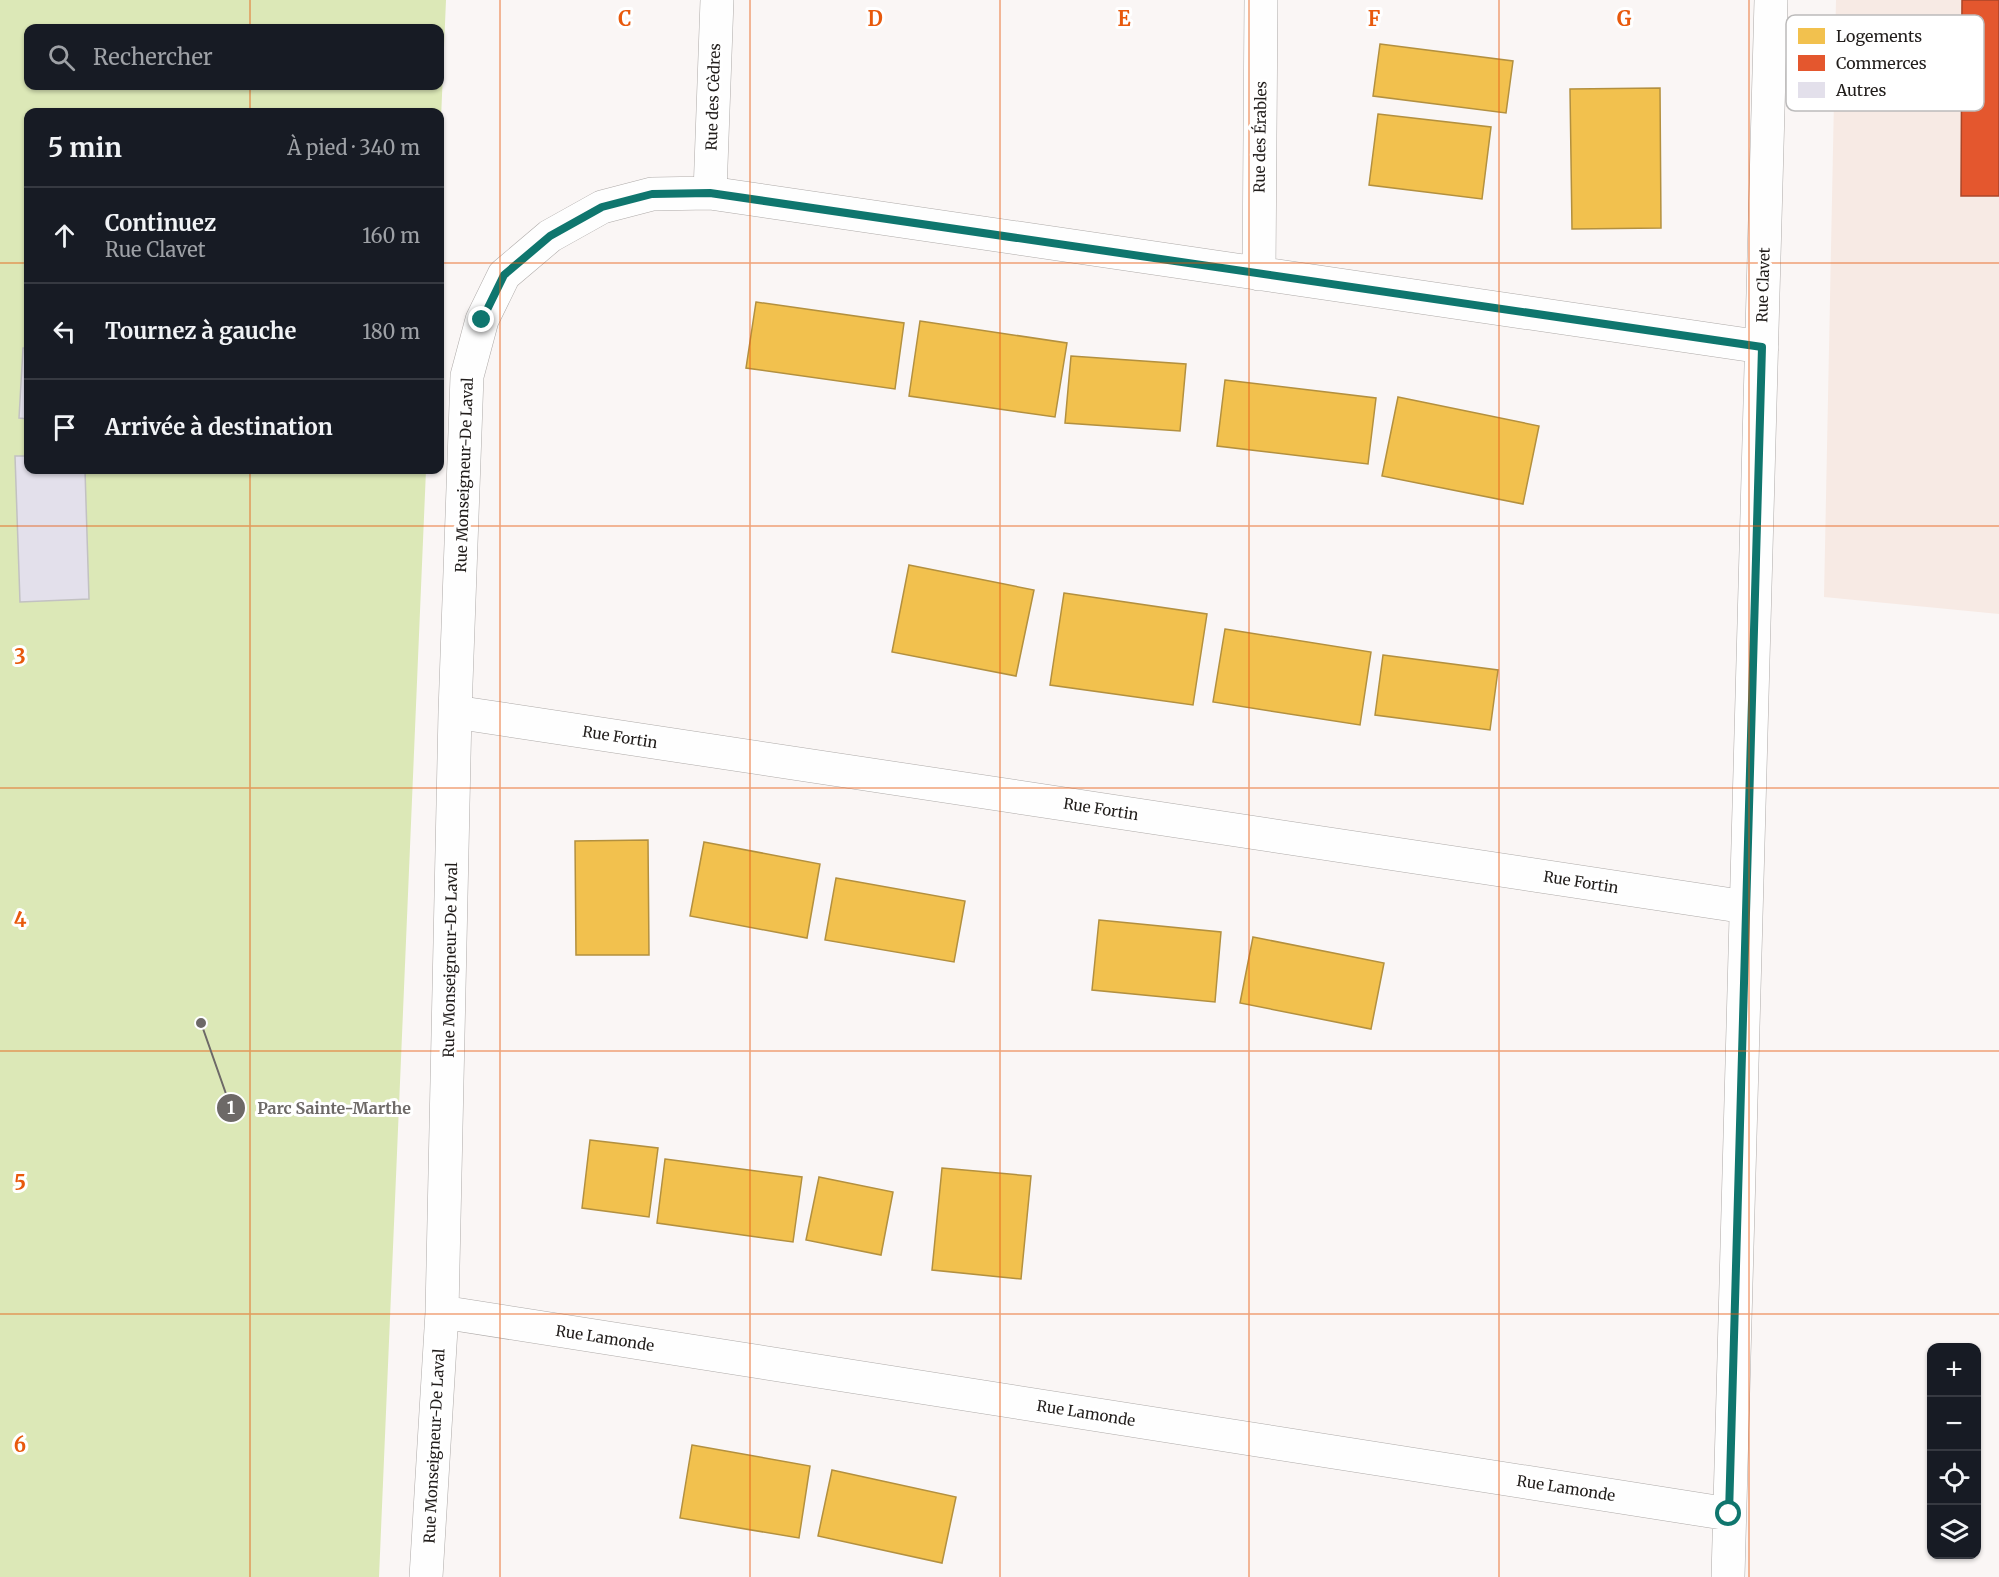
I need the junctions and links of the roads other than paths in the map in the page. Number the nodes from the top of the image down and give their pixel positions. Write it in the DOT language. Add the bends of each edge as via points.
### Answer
graph roads {
  1 [pos="717,0"];
  2 [pos="1261,0"];
  3 [pos="1771,0"];
  4 [pos="710,193"];
  5 [pos="1258,274"];
  6 [pos="1762,347"];
  7 [pos="455,712"];
  8 [pos="1746,907"];
  9 [pos="442,1312"];
  10 [pos="1729,1514"];
  11 [pos="426,1577"];
  12 [pos="1728,1577"];
  1 -- 4 [label="street, Rue des Cèdres"];
  2 -- 5 [label="street, Rue des Érables"];
  3 -- 6 [label="street, Rue Clavet"];
  4 -- 5 [label="street, Rue Monseigneur-De Laval"];
  4 -- 7 [label="street, Rue Monseigneur-De Laval" via="652,194 602,207 550,236 504,275 482,320 467,376"];
  5 -- 6 [label="street, Rue Monseigneur-De Laval"];
  6 -- 8 [label="street, Rue Clavet"];
  7 -- 8 [label="street, Rue Fortin"];
  7 -- 9 [label="street, Rue Monseigneur-De Laval"];
  8 -- 10 [label="street, Rue Clavet"];
  9 -- 10 [label="street, Rue Lamonde"];
  9 -- 11 [label="street, Rue Monseigneur-De Laval"];
  10 -- 12 [label="street, Rue Clavet"];
}
